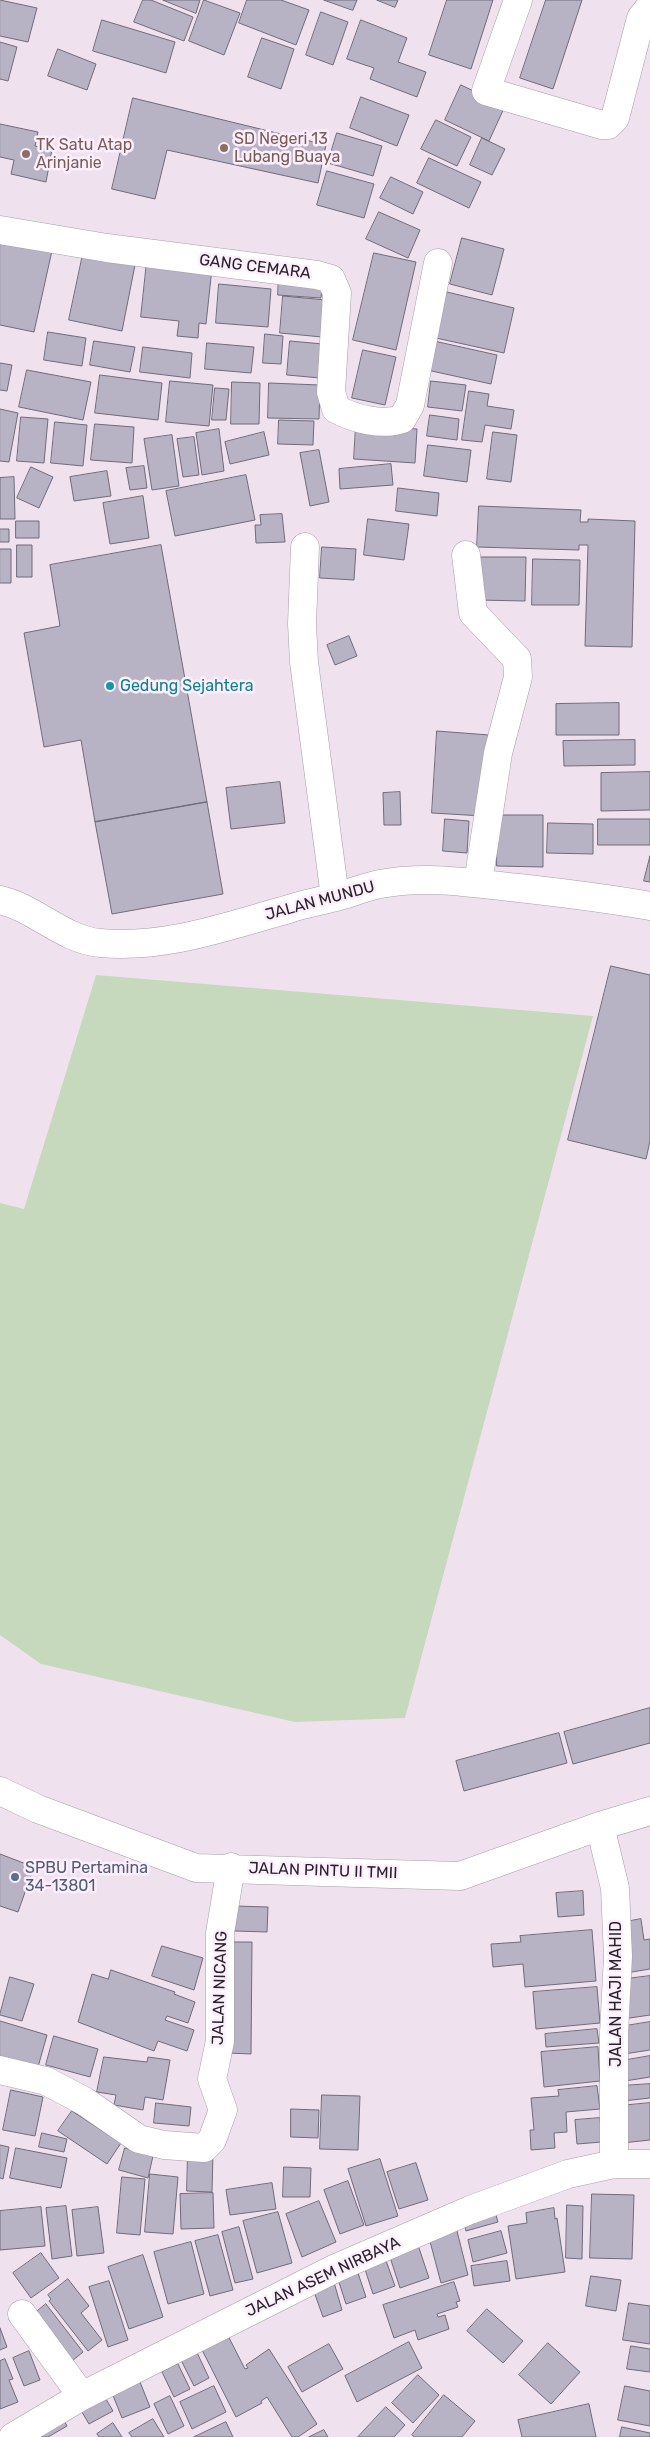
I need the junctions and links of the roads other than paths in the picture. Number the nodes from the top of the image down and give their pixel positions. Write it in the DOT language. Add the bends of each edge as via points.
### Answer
graph roads {
  1 [pos="518,0"];
  2 [pos="650,7"];
  3 [pos="0,230"];
  4 [pos="438,263"];
  5 [pos="305,548"];
  6 [pos="466,555"];
  7 [pos="478,883"];
  8 [pos="335,898"];
  9 [pos="0,900"];
  10 [pos="650,906"];
  11 [pos="0,1791"];
  12 [pos="650,1810"];
  13 [pos="600,1826"];
  14 [pos="231,1868"];
  15 [pos="0,2070"];
  16 [pos="614,2164"];
  17 [pos="650,2164"];
  18 [pos="22,2314"];
  19 [pos="82,2396"];
  20 [pos="14,2437"];
  1 -- 2 [label="street" via="486,91 602,125 608,125 615,118 641,18"];
  3 -- 4 [label="street, GANG CEMARA" via="331,279 337,293 331,392 336,409 389,423 402,419 410,405"];
  5 -- 8 [label="street" via="304,662"];
  6 -- 7 [label="street" via="473,613 517,659 519,666 498,753"];
  7 -- 8 [label="street, JALAN MUNDU" via="409,880"];
  7 -- 10 [label="street, JALAN MUNDU"];
  8 -- 9 [label="street, JALAN MUNDU" via="232,927 138,944 85,940 19,906"];
  11 -- 14 [label="street, JALAN PINTU II TMII" via="38,1809 196,1868"];
  12 -- 13 [label="street, JALAN PINTU II TMII"];
  13 -- 14 [label="street, JALAN PINTU II TMII" via="460,1876"];
  13 -- 16 [label="street, JALAN HAJI MAHID" via="615,1888 618,1946"];
  14 -- 15 [label="street, JALAN NICANG" via="220,1933 220,2041 212,2079 223,2110 212,2140 204,2148 164,2145 139,2139 84,2101 46,2081"];
  16 -- 17 [label="street, JALAN ASEM NIRBAYA"];
  16 -- 19 [label="street, JALAN ASEM NIRBAYA" via="568,2174 470,2210 336,2268"];
  18 -- 19 [label="street"];
  19 -- 20 [label="street, JALAN ASEM NIRBAYA"];
}
